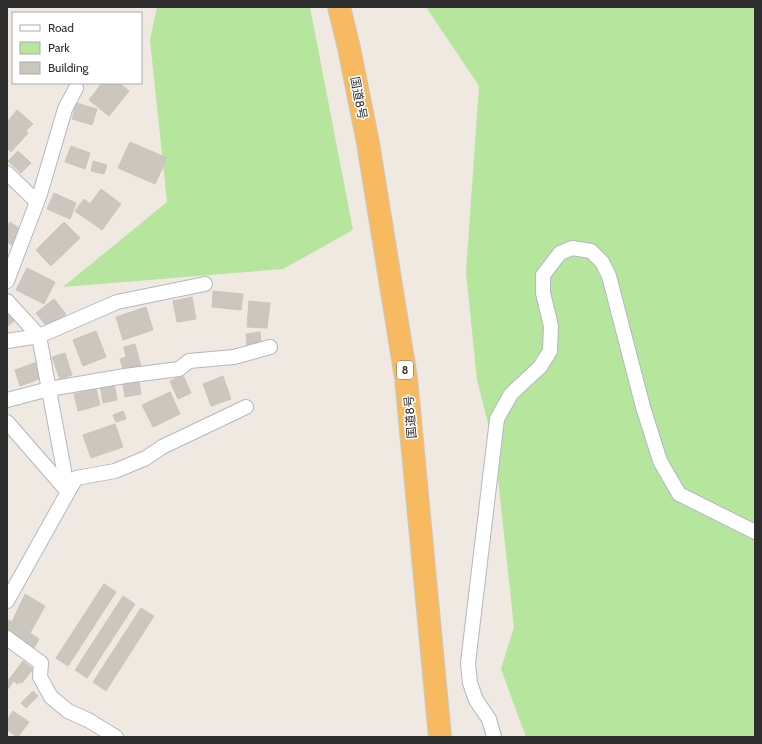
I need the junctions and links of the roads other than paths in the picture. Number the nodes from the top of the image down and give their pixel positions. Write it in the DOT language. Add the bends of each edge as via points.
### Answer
graph roads {
  1 [pos="338,7"];
  2 [pos="76,88"];
  3 [pos="7,173"];
  4 [pos="37,202"];
  5 [pos="7,281"];
  6 [pos="205,284"];
  7 [pos="7,301"];
  8 [pos="39,336"];
  9 [pos="7,341"];
  10 [pos="270,347"];
  11 [pos="49,389"];
  12 [pos="7,400"];
  13 [pos="246,407"];
  14 [pos="8,424"];
  15 [pos="68,492"];
  16 [pos="755,532"];
  17 [pos="7,601"];
  18 [pos="7,638"];
  19 [pos="116,737"];
  20 [pos="440,737"];
  21 [pos="494,737"];
  1 -- 20 [label="highway, 国道8号 / 8" via="368,143 406,378"];
  2 -- 4 [label="street" via="65,109"];
  3 -- 4 [label="street"];
  4 -- 5 [label="street"];
  6 -- 8 [label="street" via="117,302"];
  7 -- 8 [label="street"];
  8 -- 9 [label="street"];
  8 -- 11 [label="street"];
  10 -- 11 [label="street" via="234,357 189,361 179,369"];
  11 -- 12 [label="street"];
  11 -- 15 [label="street"];
  13 -- 15 [label="street" via="162,447 139,461 115,471 76,478"];
  14 -- 15 [label="street"];
  15 -- 17 [label="street"];
  16 -- 21 [label="street" via="679,494 660,461 609,276 602,262 590,251 572,248 560,253 543,276 543,293 551,326 550,351 540,367 511,394 498,419 468,663 470,683 476,700 489,719"];
  18 -- 19 [label="street" via="41,663 40,677 50,697 68,711"];
}
